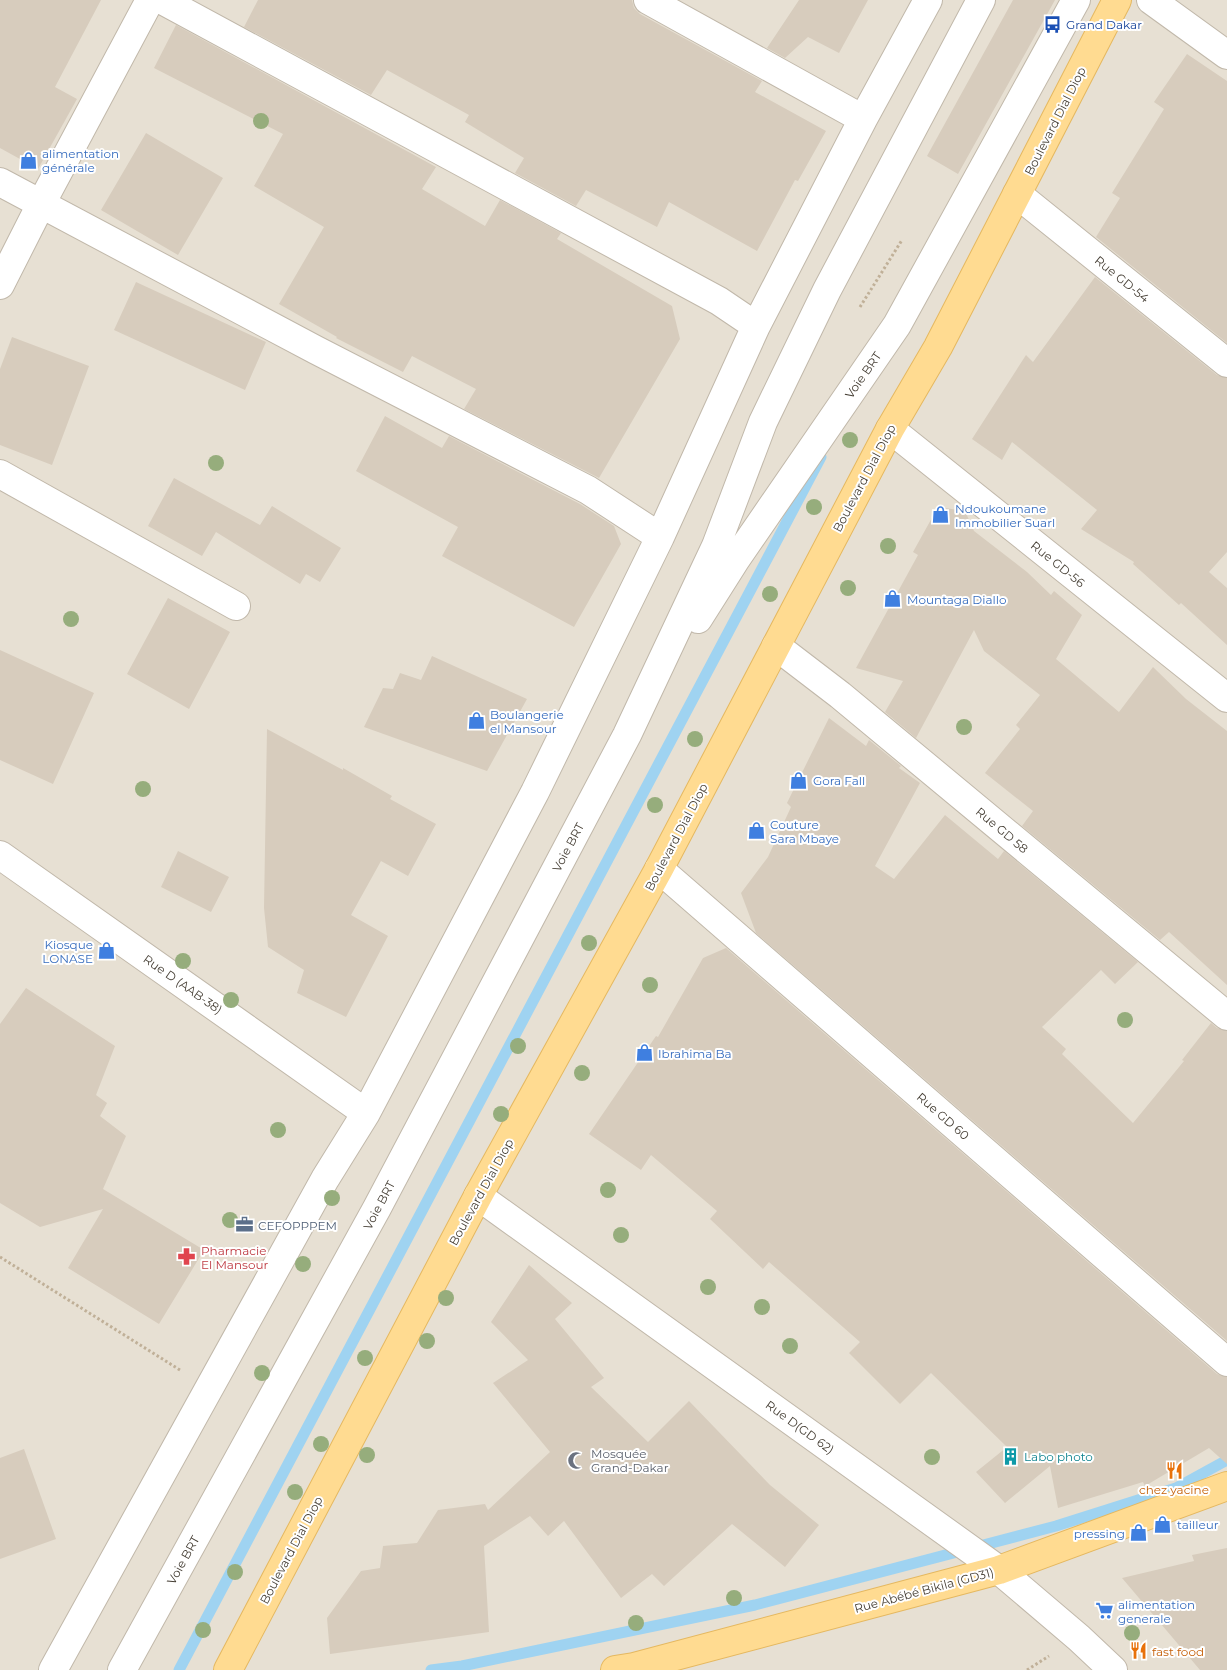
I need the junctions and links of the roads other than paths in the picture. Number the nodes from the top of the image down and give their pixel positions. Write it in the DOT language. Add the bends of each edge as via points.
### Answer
graph roads {
  1 [pos="150,0"];
  2 [pos="162,0"];
  3 [pos="648,0"];
  4 [pos="928,0"];
  5 [pos="981,0"];
  6 [pos="1076,0"];
  7 [pos="1117,0"];
  8 [pos="1151,0"];
  9 [pos="1227,55"];
  10 [pos="863,119"];
  11 [pos="0,182"];
  12 [pos="1017,194"];
  13 [pos="41,204"];
  14 [pos="0,284"];
  15 [pos="756,326"];
  16 [pos="1227,363"];
  17 [pos="890,429"];
  18 [pos="0,474"];
  19 [pos="660,537"];
  20 [pos="236,606"];
  21 [pos="776,646"];
  22 [pos="1227,698"];
  23 [pos="627,735"];
  24 [pos="0,855"];
  25 [pos="659,869"];
  26 [pos="1227,1016"];
  27 [pos="366,1112"];
  28 [pos="478,1196"];
  29 [pos="1227,1362"];
  30 [pos="1227,1486"];
  31 [pos="999,1570"];
  32 [pos="53,1670"];
  33 [pos="122,1670"];
  34 [pos="228,1670"];
  35 [pos="615,1670"];
  36 [pos="1113,1670"];
  1 -- 13 [label="street"];
  2 -- 15 [label="street" via="719,301"];
  3 -- 10 [label="street"];
  4 -- 10 [label="street"];
  5 -- 23 [label="street, Voie BRT" via="827,290 775,396 716,546"];
  6 -- 23 [label="street, Voie BRT" via="897,325 736,559"];
  7 -- 12 [label="main road, Boulevard Dial Diop"];
  8 -- 9 [label="street"];
  10 -- 15 [label="street"];
  11 -- 13 [label="street"];
  12 -- 16 [label="street, Rue GD-54"];
  12 -- 17 [label="main road, Boulevard Dial Diop" via="938,347"];
  13 -- 14 [label="street"];
  13 -- 19 [label="street" via="588,490"];
  15 -- 19 [label="street"];
  17 -- 21 [label="main road, Boulevard Dial Diop"];
  17 -- 22 [label="street, Rue GD-56"];
  18 -- 20 [label="street"];
  19 -- 27 [label="street" via="535,792"];
  21 -- 25 [label="main road, Boulevard Dial Diop"];
  21 -- 26 [label="street, Rue GD 58" via="840,695"];
  23 -- 33 [label="street, Voie BRT" via="377,1208"];
  24 -- 27 [label="street, Rue D (AAB-38)"];
  25 -- 28 [label="main road, Boulevard Dial Diop"];
  25 -- 29 [label="street, Rue GD 60"];
  27 -- 32 [label="street" via="325,1179"];
  28 -- 31 [label="street, Rue D(GD 62)"];
  28 -- 34 [label="main road, Boulevard Dial Diop"];
  30 -- 31 [label="main road, Rue Abébé Bikila (GD31)"];
  31 -- 35 [label="main road, Rue Abébé Bikila (GD31)"];
  31 -- 36 [label="street, Rue D(GD 62)"];
}
